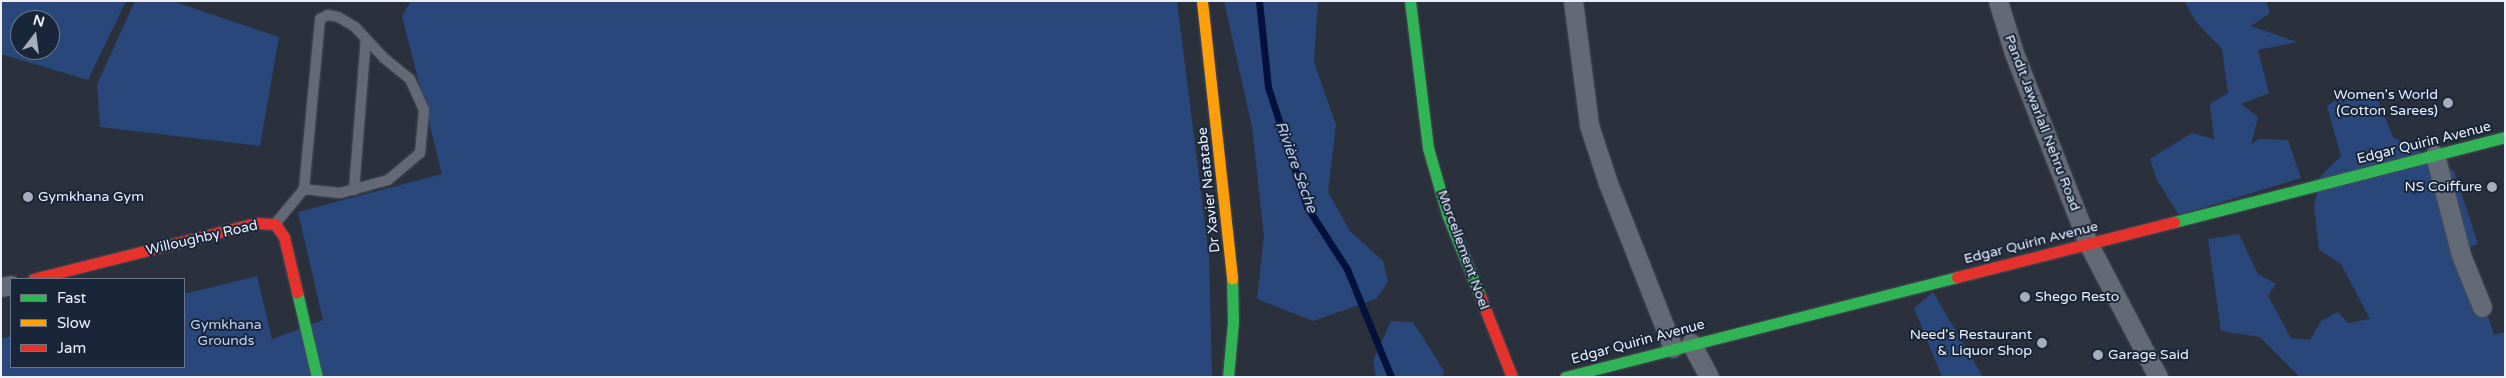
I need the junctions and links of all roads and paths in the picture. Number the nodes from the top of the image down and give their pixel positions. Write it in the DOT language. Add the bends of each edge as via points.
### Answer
graph roads {
  1 [pos="1202,1"];
  2 [pos="1410,1"];
  3 [pos="1573,1"];
  4 [pos="1998,1"];
  5 [pos="366,40"];
  6 [pos="2505,138"];
  7 [pos="2435,155"];
  8 [pos="304,189"];
  9 [pos="354,190"];
  10 [pos="275,224"];
  11 [pos="2089,245"];
  12 [pos="37,278"];
  13 [pos="2482,307"];
  14 [pos="1691,343"];
  15 [pos="1672,348"];
  16 [pos="317,377"];
  17 [pos="1228,377"];
  18 [pos="1512,377"];
  19 [pos="1565,377"];
  20 [pos="1709,377"];
  21 [pos="2158,377"];
  1 -- 17 [label="street, Dr Xavier Natatabe" via="1231,251 1234,322"];
  2 -- 18 [label="street, Morcellement Noel" via="1428,148 1447,214"];
  3 -- 15 [label="street" via="1589,125"];
  4 -- 11 [label="street, Pandit Jawarlall Nehru Road" via="2014,53"];
  5 -- 8 [label="lane" via="338,17 328,15 320,19"];
  5 -- 9 [label="lane"];
  5 -- 9 [label="lane" via="410,79 424,110 420,153 388,180"];
  6 -- 7 [label="street, Edgar Quirin Avenue"];
  7 -- 11 [label="street, Edgar Quirin Avenue"];
  7 -- 13 [label="street" via="2461,255"];
  8 -- 9 [label="lane" via="340,194"];
  8 -- 10 [label="lane"];
  10 -- 12 [label="street, Willoughby Road" via="256,223"];
  10 -- 16 [label="street, Willoughby Road" via="284,237"];
  11 -- 14 [label="street, Edgar Quirin Avenue"];
  11 -- 21 [label="street, Pandit Jawarlall Nehru Road"];
  14 -- 15 [label="street, Edgar Quirin Avenue"];
  14 -- 20 [label="street"];
  15 -- 19 [label="street, Edgar Quirin Avenue"];
}
